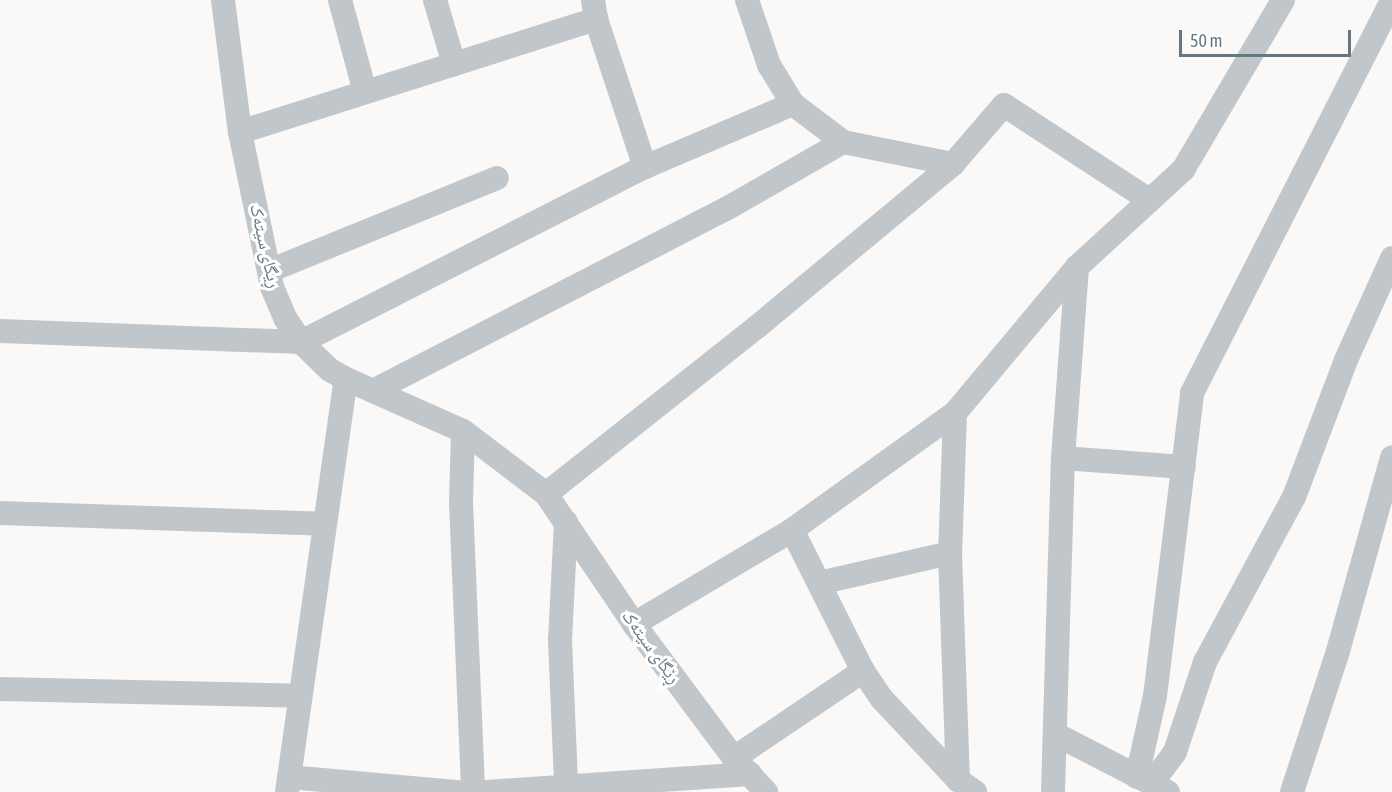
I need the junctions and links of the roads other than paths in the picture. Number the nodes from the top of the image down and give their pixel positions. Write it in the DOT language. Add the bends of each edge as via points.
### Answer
graph roads {
  1 [pos="223,0"];
  2 [pos="340,0"];
  3 [pos="435,0"];
  4 [pos="747,0"];
  5 [pos="1283,0"];
  6 [pos="1392,1"];
  7 [pos="595,9"];
  8 [pos="454,64"];
  9 [pos="365,92"];
  10 [pos="793,104"];
  11 [pos="240,132"];
  12 [pos="843,142"];
  13 [pos="953,164"];
  14 [pos="645,167"];
  15 [pos="497,178"];
  16 [pos="1149,200"];
  17 [pos="1392,258"];
  18 [pos="1077,267"];
  19 [pos="269,271"];
  20 [pos="0,331"];
  21 [pos="301,342"];
  22 [pos="346,379"];
  23 [pos="373,391"];
  24 [pos="955,413"];
  25 [pos="463,431"];
  26 [pos="1392,456"];
  27 [pos="1063,458"];
  28 [pos="1184,467"];
  29 [pos="546,494"];
  30 [pos="0,513"];
  31 [pos="566,522"];
  32 [pos="325,524"];
  33 [pos="792,530"];
  34 [pos="950,553"];
  35 [pos="819,583"];
  36 [pos="634,624"];
  37 [pos="862,671"];
  38 [pos="0,689"];
  39 [pos="300,696"];
  40 [pos="1055,734"];
  41 [pos="742,766"];
  42 [pos="1152,784"];
  43 [pos="288,785"];
  44 [pos="567,786"];
  45 [pos="967,786"];
  46 [pos="395,790"];
  47 [pos="458,792"];
  48 [pos="473,792"];
  49 [pos="486,792"];
  50 [pos="766,792"];
  51 [pos="1053,792"];
  52 [pos="1292,792"];
  1 -- 11 [label="street, ڕیگای سیتەک"];
  2 -- 9 [label="street"];
  3 -- 8 [label="street"];
  4 -- 10 [label="street" via="769,65"];
  5 -- 16 [label="street" via="1183,170"];
  6 -- 28 [label="street" via="1192,393"];
  7 -- 8 [label="street"];
  7 -- 14 [label="street"];
  8 -- 9 [label="street"];
  9 -- 11 [label="street"];
  10 -- 12 [label="street"];
  10 -- 14 [label="street"];
  11 -- 19 [label="street, ڕیگای سیتەک"];
  12 -- 13 [label="street"];
  12 -- 23 [label="street" via="686,230"];
  13 -- 16 [label="street" via="1004,105"];
  13 -- 29 [label="street" via="766,320"];
  14 -- 21 [label="street"];
  15 -- 19 [label="street"];
  16 -- 18 [label="street"];
  17 -- 42 [label="street" via="1346,360 1294,497 1205,662 1175,752"];
  18 -- 24 [label="street"];
  18 -- 27 [label="street"];
  19 -- 21 [label="street, ڕیگای سیتەک" via="285,318"];
  20 -- 21 [label="street"];
  21 -- 22 [label="street, ڕیگای سیتەک"];
  22 -- 23 [label="street, ڕیگای سیتەک"];
  22 -- 32 [label="street"];
  23 -- 25 [label="street, ڕیگای سیتەک"];
  24 -- 33 [label="street"];
  24 -- 34 [label="street"];
  25 -- 29 [label="street, ڕیگای سیتەک"];
  25 -- 48 [label="street" via="461,502"];
  26 -- 52 [label="street" via="1338,651"];
  27 -- 28 [label="street"];
  27 -- 40 [label="street"];
  28 -- 42 [label="street" via="1155,696"];
  29 -- 31 [label="street, ڕێگای سیتەک"];
  30 -- 32 [label="street"];
  31 -- 36 [label="street, ڕێگای سیتەک"];
  31 -- 44 [label="street" via="560,640"];
  32 -- 39 [label="street"];
  33 -- 35 [label="street"];
  33 -- 36 [label="street"];
  34 -- 35 [label="street"];
  34 -- 45 [label="street"];
  35 -- 37 [label="street"];
  36 -- 41 [label="street, ڕێگای سیتەک"];
  37 -- 41 [label="street"];
  37 -- 45 [label="street" via="882,699"];
  38 -- 39 [label="street"];
  39 -- 43 [label="street"];
  40 -- 42 [label="street"];
  40 -- 51 [label="street"];
  41 -- 44 [label="street"];
  41 -- 50 [label="street, ڕێگای سیتەک"];
  43 -- 46 [label="street"];
  44 -- 49 [label="street"];
  46 -- 47 [label="street"];
}
